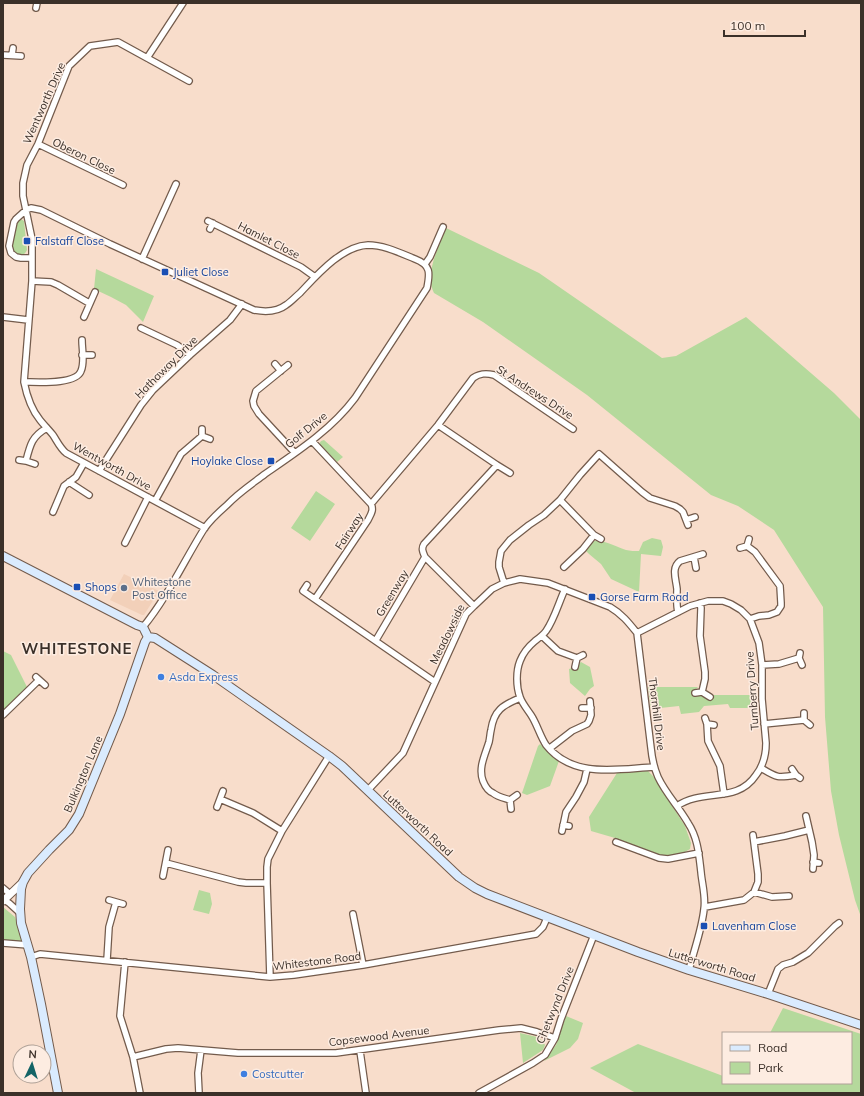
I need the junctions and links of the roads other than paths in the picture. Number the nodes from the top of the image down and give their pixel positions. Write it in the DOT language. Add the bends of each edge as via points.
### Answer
graph roads {
  1 [pos="183,3"];
  2 [pos="13,48"];
  3 [pos="3,55"];
  4 [pos="12,55"];
  5 [pos="21,56"];
  6 [pos="147,58"];
  7 [pos="189,81"];
  8 [pos="38,144"];
  9 [pos="176,184"];
  10 [pos="123,185"];
  11 [pos="26,210"];
  12 [pos="443,227"];
  13 [pos="210,229"];
  14 [pos="32,258"];
  15 [pos="142,259"];
  16 [pos="425,264"];
  17 [pos="315,277"];
  18 [pos="32,281"];
  19 [pos="95,292"];
  20 [pos="89,303"];
  21 [pos="242,304"];
  22 [pos="3,317"];
  23 [pos="84,318"];
  24 [pos="28,320"];
  25 [pos="142,328"];
  26 [pos="82,340"];
  27 [pos="82,355"];
  28 [pos="92,355"];
  29 [pos="190,355"];
  30 [pos="275,364"];
  31 [pos="288,365"];
  32 [pos="281,371"];
  33 [pos="24,382"];
  34 [pos="438,424"];
  35 [pos="47,428"];
  36 [pos="573,428"];
  37 [pos="202,429"];
  38 [pos="202,436"];
  39 [pos="210,439"];
  40 [pos="312,440"];
  41 [pos="295,453"];
  42 [pos="19,460"];
  43 [pos="26,461"];
  44 [pos="84,463"];
  45 [pos="35,464"];
  46 [pos="497,465"];
  47 [pos="99,471"];
  48 [pos="510,473"];
  49 [pos="69,482"];
  50 [pos="89,495"];
  51 [pos="148,497"];
  52 [pos="560,500"];
  53 [pos="155,501"];
  54 [pos="371,504"];
  55 [pos="53,512"];
  56 [pos="695,517"];
  57 [pos="205,528"];
  58 [pos="594,534"];
  59 [pos="601,539"];
  60 [pos="749,539"];
  61 [pos="125,543"];
  62 [pos="747,546"];
  63 [pos="740,548"];
  64 [pos="703,554"];
  65 [pos="3,556"];
  66 [pos="425,557"];
  67 [pos="694,557"];
  68 [pos="564,567"];
  69 [pos="696,568"];
  70 [pos="504,583"];
  71 [pos="307,585"];
  72 [pos="565,589"];
  73 [pos="315,599"];
  74 [pos="700,603"];
  75 [pos="474,606"];
  76 [pos="678,612"];
  77 [pos="750,619"];
  78 [pos="143,627"];
  79 [pos="637,634"];
  80 [pos="542,636"];
  81 [pos="148,637"];
  82 [pos="376,640"];
  83 [pos="583,655"];
  84 [pos="577,658"];
  85 [pos="762,665"];
  86 [pos="802,665"];
  87 [pos="575,667"];
  88 [pos="435,682"];
  89 [pos="45,685"];
  90 [pos="702,692"];
  91 [pos="696,693"];
  92 [pos="710,697"];
  93 [pos="520,698"];
  94 [pos="590,701"];
  95 [pos="582,708"];
  96 [pos="590,708"];
  97 [pos="3,715"];
  98 [pos="764,724"];
  99 [pos="714,725"];
  100 [pos="810,725"];
  101 [pos="550,748"];
  102 [pos="329,756"];
  103 [pos="654,767"];
  104 [pos="761,768"];
  105 [pos="588,769"];
  106 [pos="792,769"];
  107 [pos="368,790"];
  108 [pos="223,791"];
  109 [pos="724,794"];
  110 [pos="517,795"];
  111 [pos="220,799"];
  112 [pos="510,800"];
  113 [pos="677,806"];
  114 [pos="217,807"];
  115 [pos="511,809"];
  116 [pos="806,816"];
  117 [pos="569,826"];
  118 [pos="809,830"];
  119 [pos="282,831"];
  120 [pos="752,835"];
  121 [pos="616,842"];
  122 [pos="754,842"];
  123 [pos="168,850"];
  124 [pos="699,853"];
  125 [pos="166,863"];
  126 [pos="813,869"];
  127 [pos="163,876"];
  128 [pos="23,882"];
  129 [pos="267,883"];
  130 [pos="3,888"];
  131 [pos="754,892"];
  132 [pos="10,894"];
  133 [pos="789,896"];
  134 [pos="3,900"];
  135 [pos="109,900"];
  136 [pos="116,902"];
  137 [pos="123,904"];
  138 [pos="705,907"];
  139 [pos="20,913"];
  140 [pos="353,914"];
  141 [pos="547,918"];
  142 [pos="835,923"];
  143 [pos="594,935"];
  144 [pos="3,943"];
  145 [pos="28,945"];
  146 [pos="31,957"];
  147 [pos="107,960"];
  148 [pos="125,962"];
  149 [pos="363,965"];
  150 [pos="689,970"];
  151 [pos="270,977"];
  152 [pos="768,994"];
  153 [pos="861,1025"];
  154 [pos="555,1038"];
  155 [pos="201,1050"];
  156 [pos="360,1051"];
  157 [pos="132,1057"];
  158 [pos="58,1093"];
  159 [pos="140,1093"];
  160 [pos="198,1093"];
  161 [pos="366,1093"];
  162 [pos="479,1093"];
  1 -- 6 [label="street"];
  2 -- 4 [label="street"];
  3 -- 4 [label="street"];
  4 -- 5 [label="street"];
  6 -- 7 [label="street, Wentworth Drive"];
  6 -- 8 [label="street, Wentworth Drive" via="118,42 90,46 69,66"];
  8 -- 10 [label="street, Oberon Close"];
  8 -- 11 [label="street, Wentworth Drive" via="27,165 23,183"];
  9 -- 15 [label="street"];
  11 -- 14 [label="street, Wentworth Drive" via="32,239"];
  11 -- 14 [label="street" via="14,222 9,246 11,253 16,257"];
  11 -- 15 [label="street" via="41,210"];
  12 -- 16 [label="street"];
  13 -- 17 [label="street, Hamlet Close" via="211,222 302,267"];
  14 -- 18 [label="street, Wentworth Drive"];
  15 -- 21 [label="street"];
  16 -- 17 [label="street" via="386,248 368,245 350,249"];
  16 -- 40 [label="street, Golf Drive" via="429,270 429,277 418,301 352,403"];
  17 -- 21 [label="street" via="286,306 275,311 254,310"];
  18 -- 20 [label="street" via="51,282"];
  18 -- 24 [label="street, Wentworth Drive"];
  19 -- 20 [label="street"];
  20 -- 23 [label="street"];
  21 -- 29 [label="street, Hathaway Drive" via="230,320"];
  22 -- 24 [label="street"];
  24 -- 33 [label="street, Wentworth Drive"];
  25 -- 29 [label="street" via="177,345"];
  26 -- 27 [label="street"];
  27 -- 28 [label="street"];
  27 -- 33 [label="street" via="83,367 80,374 74,378 60,382"];
  29 -- 47 [label="street, Hathaway Drive" via="141,405"];
  30 -- 32 [label="street"];
  31 -- 32 [label="street"];
  32 -- 41 [label="street" via="256,391 253,401 259,414"];
  33 -- 35 [label="street, Wentworth Drive" via="30,406"];
  34 -- 36 [label="street, St Andrews Drive" via="473,378 482,374 494,375"];
  34 -- 46 [label="street"];
  34 -- 54 [label="street"];
  35 -- 43 [label="street" via="39,432 33,440"];
  35 -- 44 [label="street, Wentworth Drive" via="66,453"];
  37 -- 38 [label="street"];
  38 -- 39 [label="street"];
  38 -- 53 [label="street" via="181,454"];
  40 -- 41 [label="street, Golf Drive"];
  40 -- 54 [label="street, Fairway"];
  41 -- 57 [label="street, Golf Drive" via="228,503"];
  42 -- 43 [label="street"];
  43 -- 45 [label="street"];
  44 -- 47 [label="street, Wentworth Drive"];
  44 -- 49 [label="street" via="76,477"];
  46 -- 48 [label="street"];
  46 -- 66 [label="street" via="424,544 422,551"];
  47 -- 51 [label="street, Wentworth Drive"];
  49 -- 50 [label="street"];
  49 -- 55 [label="street" via="64,486"];
  51 -- 53 [label="street, Wentworth Drive"];
  51 -- 61 [label="street"];
  52 -- 56 [label="street" via="599,454 650,498 675,506 683,512 687,522"];
  52 -- 58 [label="street"];
  52 -- 70 [label="street" via="510,540 501,551 499,567"];
  53 -- 57 [label="street, Wentworth Drive"];
  54 -- 73 [label="street, Fairway" via="372,514"];
  57 -- 78 [label="street, Golf Drive"];
  58 -- 59 [label="street"];
  58 -- 68 [label="street" via="571,564"];
  60 -- 62 [label="street"];
  62 -- 63 [label="street"];
  62 -- 77 [label="street" via="755,552 780,586 781,603 777,612"];
  64 -- 67 [label="street"];
  65 -- 78 [label="main road"];
  66 -- 75 [label="street, Meadowside"];
  66 -- 82 [label="street, Greenway"];
  67 -- 69 [label="street"];
  67 -- 76 [label="street" via="680,561 675,570"];
  70 -- 72 [label="street" via="520,579 548,583"];
  70 -- 75 [label="street" via="492,589"];
  71 -- 73 [label="street" via="303,591"];
  72 -- 79 [label="street" via="610,607 626,619"];
  72 -- 80 [label="street" via="550,625"];
  73 -- 82 [label="street"];
  74 -- 76 [label="street"];
  74 -- 77 [label="street" via="723,601 742,610"];
  74 -- 90 [label="street" via="700,636 705,672"];
  75 -- 88 [label="street, Meadowside" via="466,614"];
  76 -- 79 [label="street"];
  77 -- 85 [label="street, Turnberry Drive"];
  78 -- 81 [label="main road"];
  79 -- 103 [label="street, Thornhill Drive"];
  80 -- 84 [label="street" via="558,651"];
  80 -- 93 [label="street" via="530,645 520,661 517,678"];
  81 -- 102 [label="main road, Lutterworth Road" via="155,638 213,675"];
  81 -- 128 [label="main road, Bulkington Lane" via="79,814 69,830 28,873"];
  82 -- 88 [label="street"];
  83 -- 84 [label="street"];
  84 -- 87 [label="street"];
  85 -- 86 [label="street" via="779,664 799,656"];
  85 -- 98 [label="street, Turnberry Drive"];
  88 -- 107 [label="street, Meadowside" via="403,753"];
  89 -- 97 [label="street" via="38,679"];
  90 -- 91 [label="street"];
  90 -- 92 [label="street"];
  93 -- 101 [label="street" via="534,719 545,744"];
  93 -- 112 [label="street" via="501,708 494,717 480,773 490,792"];
  94 -- 96 [label="street"];
  95 -- 96 [label="street"];
  96 -- 101 [label="street" via="591,715 587,724 572,731"];
  98 -- 100 [label="street" via="804,717"];
  98 -- 104 [label="street, Turnberry Drive" via="766,751"];
  99 -- 109 [label="street" via="706,721 708,741 720,766"];
  101 -- 105 [label="street" via="564,760"];
  102 -- 107 [label="main road, Lutterworth Road"];
  102 -- 119 [label="street"];
  103 -- 105 [label="street"];
  103 -- 113 [label="street, Thornhill Drive"];
  104 -- 106 [label="street" via="780,778 798,776"];
  104 -- 109 [label="street, Turnberry Drive" via="751,783 740,790"];
  105 -- 117 [label="street" via="566,812 562,828"];
  107 -- 141 [label="main road, Lutterworth Road" via="459,877 487,894"];
  108 -- 111 [label="street"];
  109 -- 113 [label="street, Turnberry Drive" via="693,798"];
  110 -- 112 [label="street"];
  111 -- 114 [label="street"];
  111 -- 119 [label="street" via="252,813"];
  112 -- 115 [label="street"];
  113 -- 124 [label="street, Thornhill Drive" via="692,829"];
  116 -- 118 [label="street"];
  118 -- 122 [label="street"];
  118 -- 126 [label="street" via="816,862"];
  119 -- 129 [label="street" via="268,859"];
  120 -- 122 [label="street"];
  121 -- 124 [label="street" via="659,858 668,859"];
  122 -- 131 [label="street" via="758,882"];
  123 -- 125 [label="street"];
  124 -- 138 [label="street, Thornhill Drive"];
  125 -- 127 [label="street"];
  125 -- 129 [label="street" via="238,882"];
  128 -- 132 [label="street"];
  128 -- 139 [label="main road, Bulkington Lane"];
  129 -- 151 [label="street"];
  130 -- 132 [label="street"];
  131 -- 133 [label="street" via="772,897"];
  131 -- 138 [label="street" via="744,900"];
  132 -- 134 [label="street"];
  134 -- 139 [label="street"];
  135 -- 136 [label="street"];
  136 -- 137 [label="street"];
  136 -- 147 [label="street" via="109,927"];
  138 -- 150 [label="street, Thornhill Drive"];
  139 -- 145 [label="main road, Bulkington Lane"];
  140 -- 149 [label="street"];
  141 -- 143 [label="main road, Lutterworth Road"];
  141 -- 149 [label="street, Whitestone Road" via="536,934"];
  142 -- 152 [label="street" via="808,953 780,966"];
  143 -- 150 [label="main road, Lutterworth Road"];
  143 -- 154 [label="street, Chetwynd Drive"];
  144 -- 145 [label="street"];
  145 -- 146 [label="main road, Bulkington Lane"];
  146 -- 147 [label="street, Whitestone Road" via="40,954"];
  146 -- 158 [label="main road, Bulkington Lane"];
  147 -- 148 [label="street, Whitestone Road"];
  148 -- 151 [label="street, Whitestone Road"];
  148 -- 157 [label="street" via="120,1016"];
  149 -- 151 [label="street, Whitestone Road"];
  150 -- 152 [label="main road, Lutterworth Road"];
  152 -- 153 [label="main road, Lutterworth Road"];
  154 -- 156 [label="street, Copsewood Avenue" via="521,1028"];
  154 -- 162 [label="street, Chetwynd Drive" via="545,1055"];
  155 -- 156 [label="street, Copsewood Avenue" via="269,1054 336,1054"];
  155 -- 157 [label="street, Copsewood Avenue" via="166,1048"];
  155 -- 160 [label="street"];
  156 -- 161 [label="street"];
  157 -- 159 [label="street"];
}
